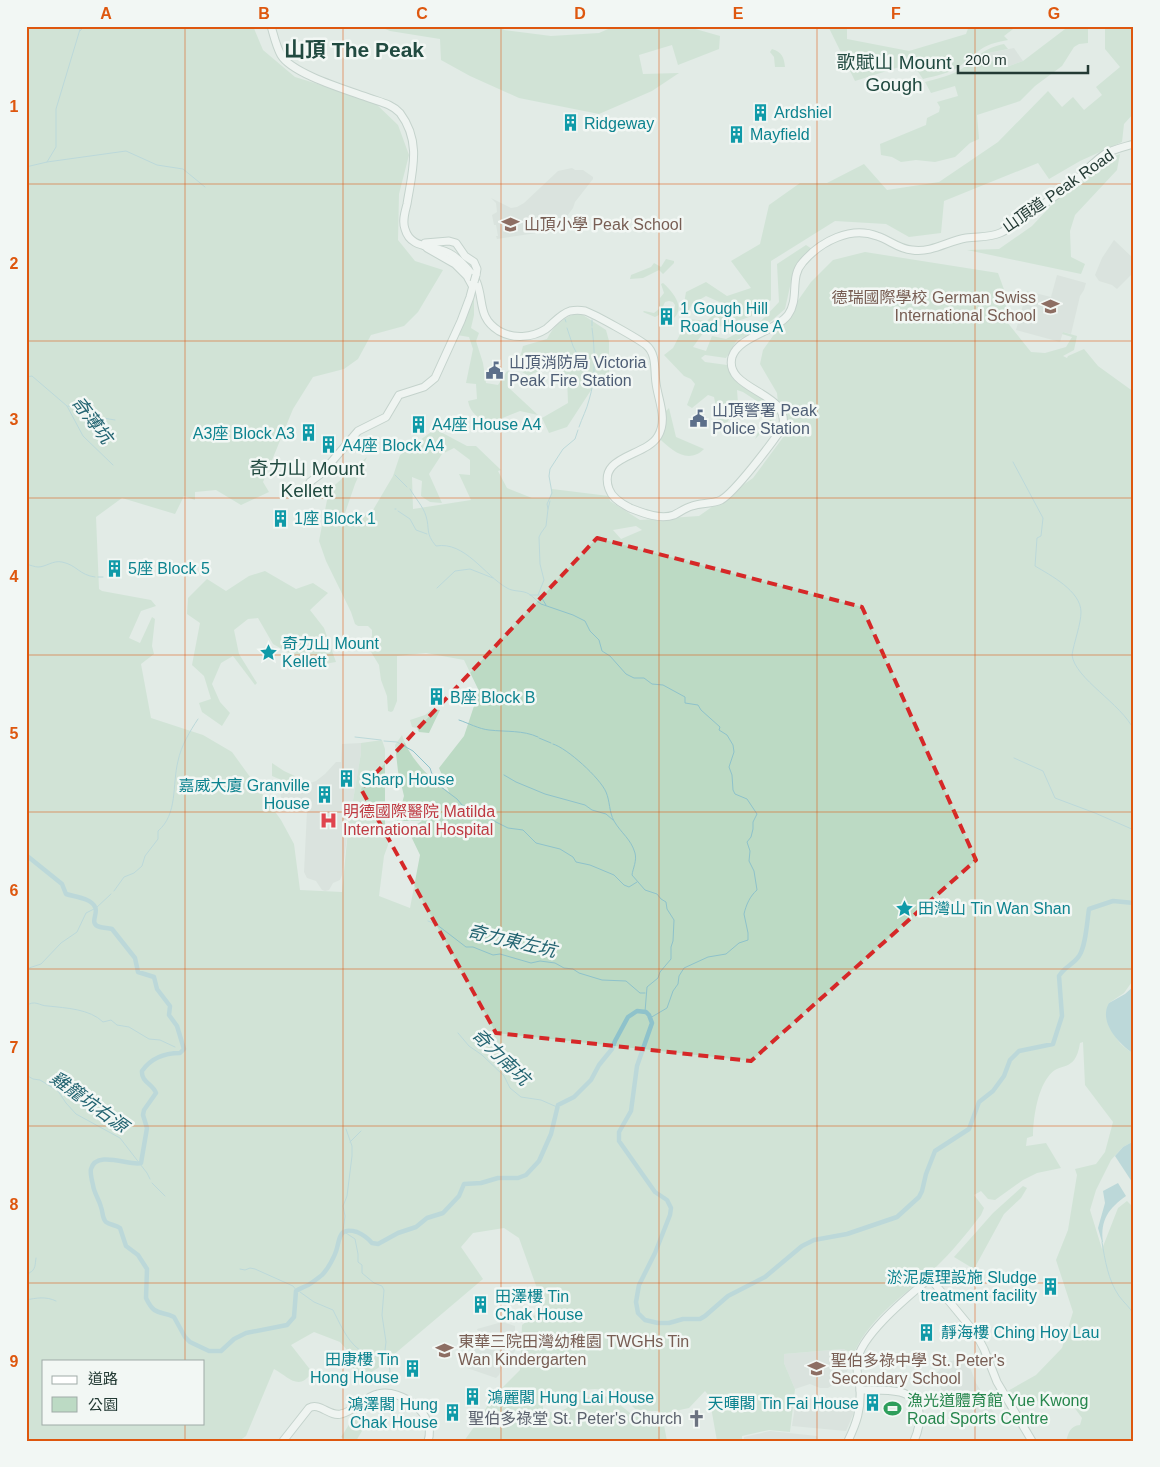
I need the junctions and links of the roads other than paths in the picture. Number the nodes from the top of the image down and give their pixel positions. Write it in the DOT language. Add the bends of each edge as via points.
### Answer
graph roads {
  1 [pos="272,26"];
  2 [pos="1134,144"];
  3 [pos="425,244"];
  4 [pos="475,281"];
  5 [pos="310,482"];
  6 [pos="860,1390"];
  7 [pos="283,1441"];
  8 [pos="428,1441"];
  9 [pos="848,1441"];
  10 [pos="914,1441"];
  11 [pos="1032,1441"];
  1 -- 3 [label="main road, 山頂道 Peak Road" via="280,54 289,65 391,106 402,116 415,154 404,228 413,242"];
  2 -- 3 [label="main road, 山頂道 Peak Road" via="1102,156 1064,190 999,234 916,251 899,247 873,234 852,233 832,240 806,258 797,272 795,300 790,313 778,324 741,345 732,360 733,370 739,379 780,409 784,418 782,428 726,496 717,502 692,506 665,517 626,506 609,491 608,484 614,464 650,446 662,428 654,360 648,347 576,310 535,334 503,333 485,317 477,282 467,268 451,254"];
  3 -- 4 [label="main road"];
  3 -- 4 [label="main road" via="456,243 474,262 477,269"];
  4 -- 5 [label="main road" via="461,321 433,380 421,388 398,395 386,417 358,431 322,473"];
  6 -- 9 [label="main road" via="859,1417"];
  6 -- 10 [label="main road" via="899,1391 911,1398 918,1406 921,1419"];
  6 -- 11 [label="main road" via="857,1362 862,1349 890,1314 930,1278 976,1334 997,1382"];
  7 -- 8 [label="main road" via="309,1408 316,1406 340,1414 384,1393 394,1394 425,1414 430,1428"];
}
